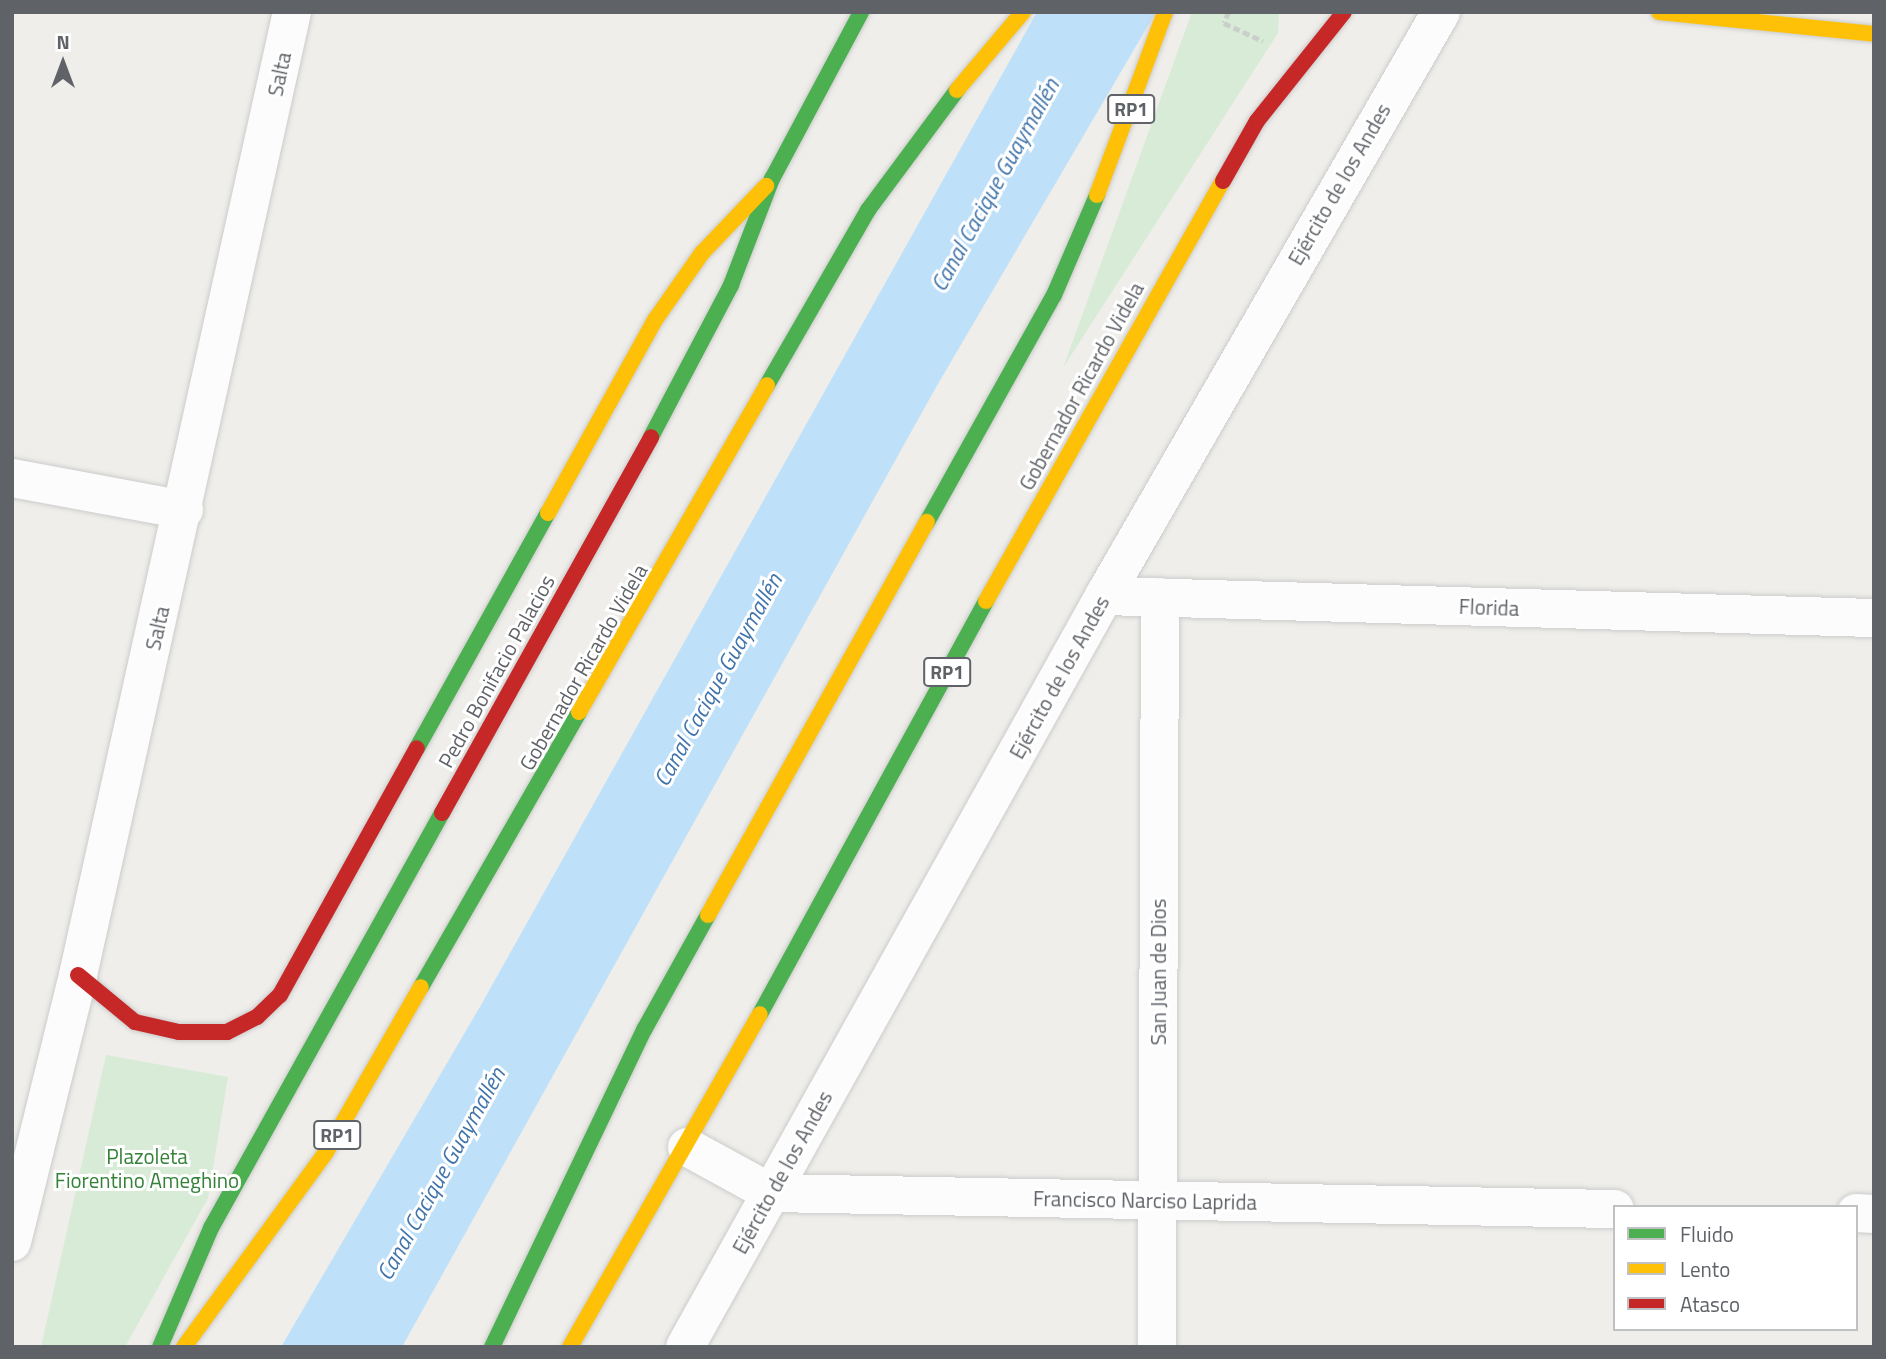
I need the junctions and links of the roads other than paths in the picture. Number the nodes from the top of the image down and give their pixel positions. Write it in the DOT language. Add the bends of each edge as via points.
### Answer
graph roads {
  1 [pos="292,12"];
  2 [pos="861,12"];
  3 [pos="1023,12"];
  4 [pos="1165,12"];
  5 [pos="1344,12"];
  6 [pos="1441,12"];
  7 [pos="1658,12"];
  8 [pos="1874,34"];
  9 [pos="772,179"];
  10 [pos="12,478"];
  11 [pos="184,510"];
  12 [pos="1104,596"];
  13 [pos="1160,597"];
  14 [pos="1874,618"];
  15 [pos="78,975"];
  16 [pos="687,1147"];
  17 [pos="771,1193"];
  18 [pos="1157,1200"];
  19 [pos="1613,1209"];
  20 [pos="12,1242"];
  21 [pos="160,1347"];
  22 [pos="184,1347"];
  23 [pos="492,1347"];
  24 [pos="570,1347"];
  25 [pos="685,1347"];
  26 [pos="1157,1347"];
  1 -- 11 [label="street, Salta"];
  2 -- 9 [label="main road, Pedro Bonifacio Palacios"];
  3 -- 22 [label="main road, Gobernador Ricardo Videla / RP1" via="929,123 868,210 326,1152"];
  4 -- 23 [label="main road, RP1" via="1094,205 1054,295 644,1030"];
  5 -- 16 [label="main road, Gobernador Ricardo Videla / RP1" via="1303,58 1250,133 1090,410"];
  6 -- 12 [label="street, Ejército de los Andes"];
  7 -- 8 [label="main road"];
  9 -- 15 [label="main road" via="702,253 655,320 280,995 257,1017 227,1032 179,1032 135,1022"];
  9 -- 21 [label="main road, Pedro Bonifacio Palacios" via="741,263 667,408 211,1228"];
  10 -- 11 [label="street"];
  11 -- 15 [label="street, Salta"];
  12 -- 13 [label="street, Florida"];
  12 -- 17 [label="street, Ejército de los Andes"];
  13 -- 14 [label="street, Florida"];
  13 -- 18 [label="street, San Juan de Dios"];
  15 -- 20 [label="street, Salta"];
  16 -- 17 [label="street, Francisco Narciso Laprida"];
  16 -- 24 [label="main road, Gobernador Ricardo Videla / RP1"];
  17 -- 18 [label="street, Francisco Narciso Laprida"];
  17 -- 25 [label="street, Ejército de los Andes"];
  18 -- 19 [label="street, Francisco Narciso Laprida"];
  18 -- 26 [label="street, San Juan de Dios"];
}
